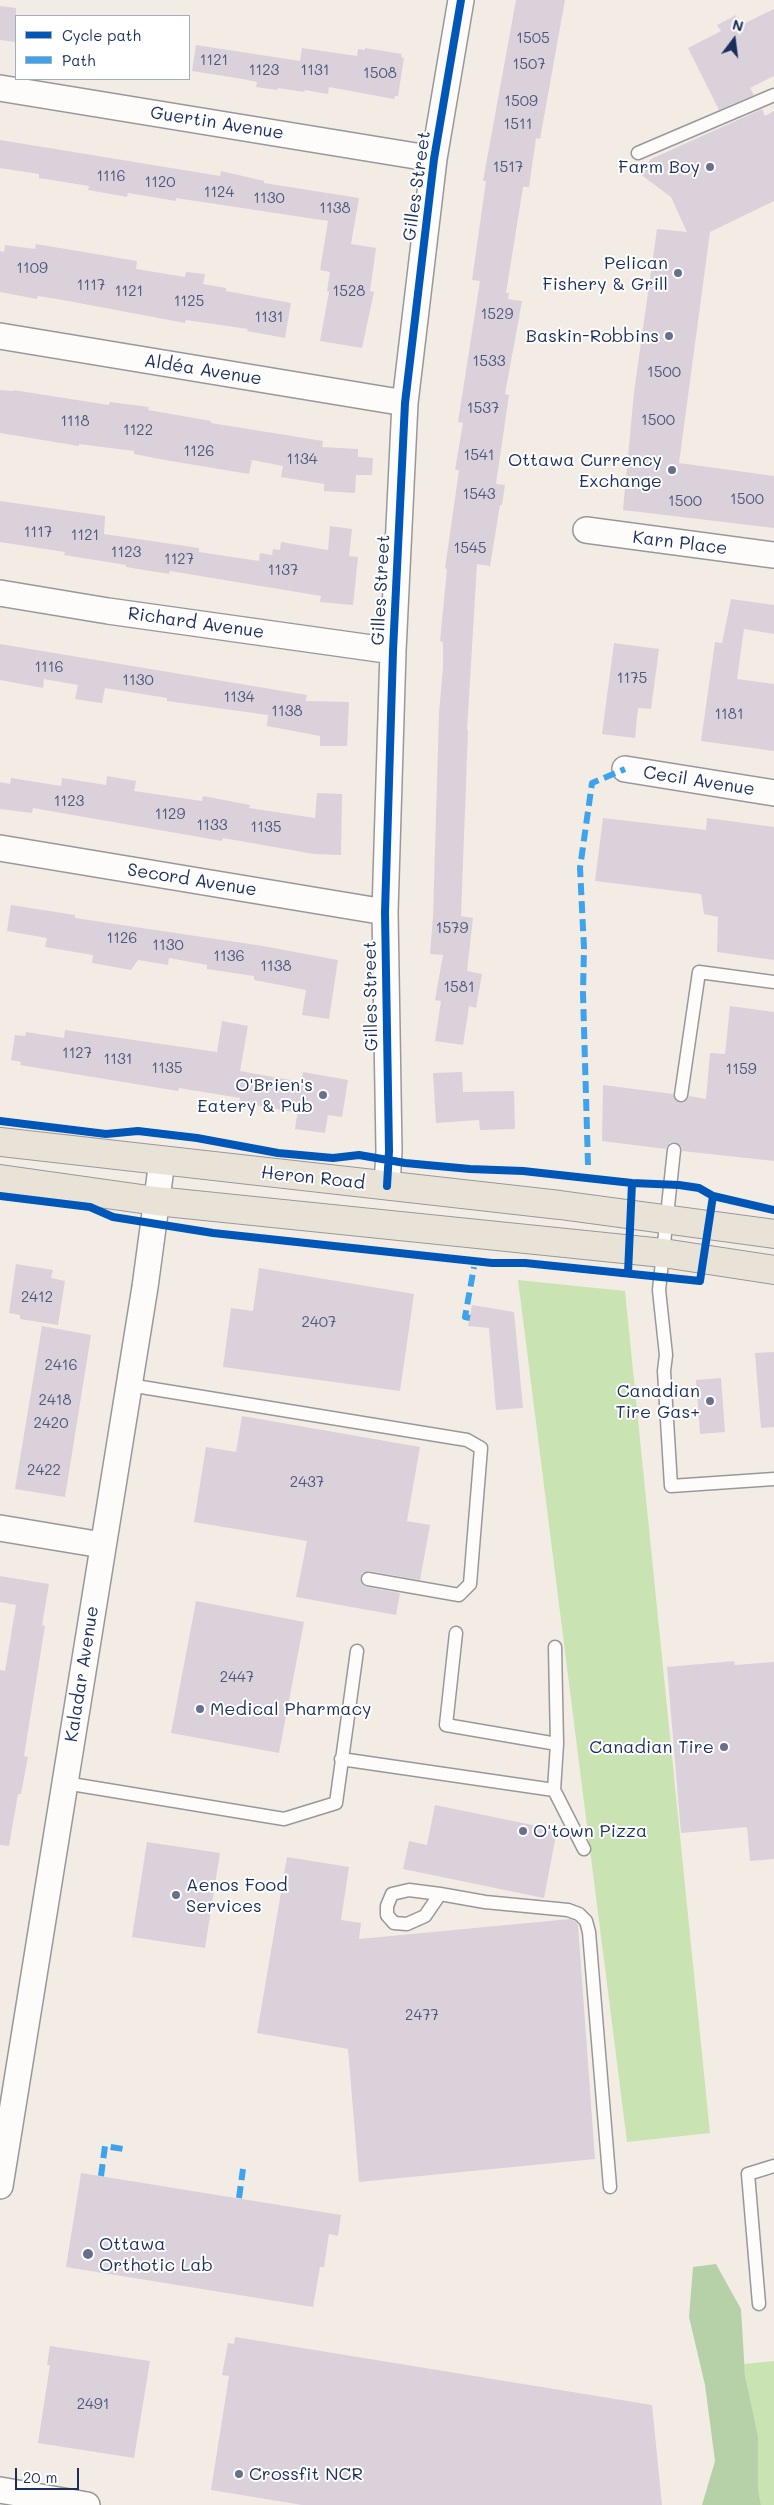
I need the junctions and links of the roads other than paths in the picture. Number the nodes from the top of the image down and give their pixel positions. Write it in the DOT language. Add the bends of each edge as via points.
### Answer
graph roads {
  1 [pos="461,0"];
  2 [pos="0,88"];
  3 [pos="774,95"];
  4 [pos="638,153"];
  5 [pos="434,159"];
  6 [pos="0,336"];
  7 [pos="405,403"];
  8 [pos="586,530"];
  9 [pos="774,555"];
  10 [pos="0,593"];
  11 [pos="393,651"];
  12 [pos="625,770"];
  13 [pos="774,793"];
  14 [pos="0,848"];
  15 [pos="385,912"];
  16 [pos="774,982"];
  17 [pos="681,1095"];
  18 [pos="0,1142"];
  19 [pos="674,1150"];
  20 [pos="162,1161"];
  21 [pos="0,1180"];
  22 [pos="387,1186"];
  23 [pos="156,1201"];
  24 [pos="667,1220"];
  25 [pos="774,1234"];
  26 [pos="663,1253"];
  27 [pos="774,1270"];
  28 [pos="129,1385"];
  29 [pos="774,1478"];
  30 [pos="0,1528"];
  31 [pos="102,1544"];
  32 [pos="368,1579"];
  33 [pos="456,1633"];
  34 [pos="555,1647"];
  35 [pos="356,1651"];
  36 [pos="557,1744"];
  37 [pos="341,1759"];
  38 [pos="65,1783"];
  39 [pos="554,1790"];
  40 [pos="584,1849"];
  41 [pos="440,1894"];
  42 [pos="774,2166"];
  43 [pos="0,2186"];
  44 [pos="610,2187"];
  45 [pos="760,2304"];
  46 [pos="0,2490"];
  47 [pos="87,2505"];
  1 -- 5 [label="street, Gilles Street"];
  2 -- 5 [label="street, Guertin Avenue"];
  3 -- 4 [label="lane"];
  5 -- 7 [label="street, Gilles Street"];
  6 -- 7 [label="street, Aldéa Avenue"];
  7 -- 11 [label="street, Gilles Street"];
  8 -- 9 [label="street, Karn Place"];
  10 -- 11 [label="street, Richard Avenue"];
  11 -- 15 [label="street, Gilles Street"];
  12 -- 13 [label="street, Cecil Avenue"];
  14 -- 15 [label="street, Secord Avenue"];
  15 -- 22 [label="street, Gilles Street"];
  16 -- 17 [label="lane" via="699,972"];
  18 -- 20 [label="main road, Heron Road"];
  19 -- 24 [label="lane"];
  20 -- 22 [label="main road, Heron Road"];
  20 -- 23 [label="street, Kaladar Avenue"];
  21 -- 23 [label="main road"];
  22 -- 24 [label="main road, Heron Road"];
  23 -- 26 [label="main road"];
  23 -- 28 [label="street, Kaladar Avenue"];
  24 -- 25 [label="main road, Heron Road"];
  24 -- 26 [label="lane"];
  26 -- 27 [label="main road"];
  26 -- 29 [label="lane" via="659,1290 666,1354 664,1371 671,1486"];
  28 -- 31 [label="street, Kaladar Avenue"];
  28 -- 32 [label="lane" via="467,1440 480,1448 470,1584 459,1595"];
  30 -- 31 [label="street"];
  31 -- 38 [label="street, Kaladar Avenue"];
  33 -- 36 [label="lane" via="446,1725"];
  34 -- 36 [label="lane"];
  35 -- 37 [label="lane"];
  36 -- 39 [label="lane"];
  37 -- 38 [label="lane" via="336,1803 284,1819"];
  37 -- 39 [label="lane"];
  38 -- 43 [label="street, Kaladar Avenue"];
  39 -- 40 [label="lane"];
  41 -- 44 [label="lane" via="568,1910 586,1921"];
  42 -- 45 [label="lane" via="748,2174"];
  46 -- 47 [label="street"];
}
